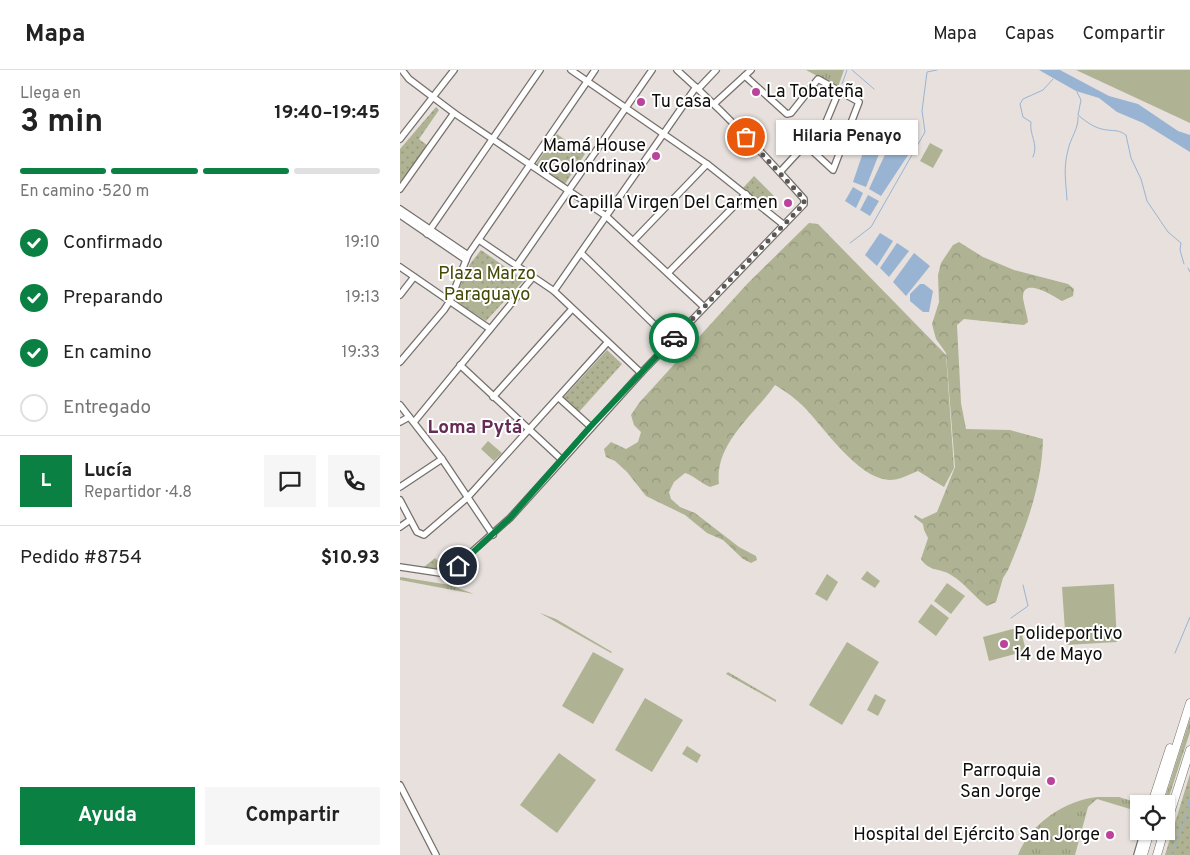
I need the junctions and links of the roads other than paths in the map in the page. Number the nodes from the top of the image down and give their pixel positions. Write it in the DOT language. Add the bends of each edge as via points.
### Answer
graph roads {
  1 [pos="402,70"];
  2 [pos="454,70"];
  3 [pos="540,70"];
  4 [pos="570,70"];
  5 [pos="595,70"];
  6 [pos="652,70"];
  7 [pos="677,70"];
  8 [pos="716,70"];
  9 [pos="752,70"];
  10 [pos="745,76"];
  11 [pos="586,81"];
  12 [pos="697,88"];
  13 [pos="839,91"];
  14 [pos="433,98"];
  15 [pos="714,104"];
  16 [pos="624,108"];
  17 [pos="454,113"];
  18 [pos="663,134"];
  19 [pos="400,139"];
  20 [pos="492,139"];
  21 [pos="806,145"];
  22 [pos="531,164"];
  23 [pos="706,164"];
  24 [pos="780,172"];
  25 [pos="400,189"];
  26 [pos="568,191"];
  27 [pos="746,194"];
  28 [pos="400,209"];
  29 [pos="606,216"];
  30 [pos="402,217"];
  31 [pos="784,225"];
  32 [pos="429,232"];
  33 [pos="478,240"];
  34 [pos="634,241"];
  35 [pos="582,253"];
  36 [pos="467,257"];
  37 [pos="516,265"];
  38 [pos="400,267"];
  39 [pos="668,274"];
  40 [pos="414,277"];
  41 [pos="534,277"];
  42 [pos="554,291"];
  43 [pos="400,295"];
  44 [pos="450,301"];
  45 [pos="704,307"];
  46 [pos="572,309"];
  47 [pos="490,329"];
  48 [pos="671,341"];
  49 [pos="607,343"];
  50 [pos="400,362"];
  51 [pos="460,365"];
  52 [pos="641,373"];
  53 [pos="493,397"];
  54 [pos="559,398"];
  55 [pos="400,405"];
  56 [pos="411,420"];
  57 [pos="400,422"];
  58 [pos="590,427"];
  59 [pos="528,431"];
  60 [pos="442,459"];
  61 [pos="562,460"];
  62 [pos="400,487"];
  63 [pos="467,498"];
  64 [pos="400,500"];
  65 [pos="410,520"];
  66 [pos="400,527"];
  67 [pos="493,535"];
  68 [pos="400,567"];
  69 [pos="1189,705"];
  70 [pos="1190,750"];
  71 [pos="400,785"];
  72 [pos="1156,795"];
  73 [pos="1175,798"];
  74 [pos="407,799"];
  75 [pos="400,803"];
  76 [pos="1141,840"];
  77 [pos="1147,840"];
  78 [pos="1161,840"];
  79 [pos="436,855"];
  80 [pos="1136,855"];
  81 [pos="1142,855"];
  82 [pos="1157,855"];
  1 -- 14 [label="street"];
  2 -- 14 [label="street"];
  3 -- 20 [label="street"];
  4 -- 11 [label="street"];
  5 -- 11 [label="street"];
  6 -- 16 [label="street"];
  7 -- 12 [label="street"];
  8 -- 12 [label="street"];
  9 -- 10 [label="street"];
  10 -- 13 [label="street" via="787,114 818,79"];
  10 -- 15 [label="street"];
  11 -- 16 [label="street"];
  11 -- 22 [label="street"];
  12 -- 15 [label="street"];
  12 -- 18 [label="street"];
  13 -- 21 [label="street" via="826,122"];
  13 -- 21 [label="street" via="858,102 834,169"];
  14 -- 17 [label="street"];
  14 -- 19 [label="street"];
  15 -- 24 [label="street"];
  16 -- 18 [label="street"];
  16 -- 26 [label="street"];
  17 -- 20 [label="street"];
  17 -- 25 [label="street"];
  18 -- 23 [label="street"];
  18 -- 29 [label="street"];
  20 -- 22 [label="street"];
  20 -- 32 [label="street"];
  21 -- 24 [label="street"];
  22 -- 26 [label="street"];
  22 -- 33 [label="street"];
  23 -- 27 [label="street"];
  23 -- 34 [label="street"];
  24 -- 31 [label="street" via="804,199 804,204"];
  26 -- 29 [label="street"];
  26 -- 37 [label="street"];
  27 -- 31 [label="street"];
  27 -- 39 [label="street"];
  28 -- 30 [label="street"];
  29 -- 34 [label="street"];
  29 -- 35 [label="street"];
  30 -- 32 [label="street"];
  31 -- 45 [label="street"];
  32 -- 36 [label="street"];
  33 -- 36 [label="street"];
  33 -- 37 [label="street"];
  34 -- 39 [label="street"];
  35 -- 42 [label="street"];
  35 -- 48 [label="street"];
  36 -- 44 [label="street"];
  37 -- 41 [label="street"];
  38 -- 40 [label="street"];
  39 -- 45 [label="street"];
  40 -- 43 [label="street"];
  40 -- 44 [label="street"];
  41 -- 42 [label="street"];
  41 -- 47 [label="street"];
  42 -- 46 [label="street"];
  44 -- 47 [label="street"];
  44 -- 50 [label="street"];
  45 -- 48 [label="street"];
  46 -- 49 [label="street"];
  46 -- 53 [label="street"];
  47 -- 51 [label="street"];
  48 -- 52 [label="street"];
  49 -- 52 [label="street"];
  49 -- 54 [label="street"];
  51 -- 53 [label="street"];
  51 -- 56 [label="street"];
  52 -- 58 [label="street"];
  53 -- 59 [label="street"];
  54 -- 58 [label="street"];
  54 -- 59 [label="street"];
  55 -- 56 [label="street"];
  56 -- 57 [label="street"];
  56 -- 60 [label="street"];
  58 -- 61 [label="street"];
  59 -- 61 [label="street"];
  59 -- 63 [label="street"];
  60 -- 62 [label="street"];
  60 -- 63 [label="street"];
  61 -- 67 [label="street"];
  63 -- 65 [label="street" via="421,535"];
  63 -- 67 [label="street"];
  64 -- 65 [label="street"];
  65 -- 66 [label="street"];
  67 -- 68 [label="street" via="447,574"];
  69 -- 72 [label="highway" via="1176,732"];
  70 -- 73 [label="highway"];
  71 -- 74 [label="street"];
  74 -- 75 [label="street"];
  74 -- 79 [label="street"];
  76 -- 80 [label="street"];
  77 -- 81 [label="highway"];
  78 -- 82 [label="highway"];
}
